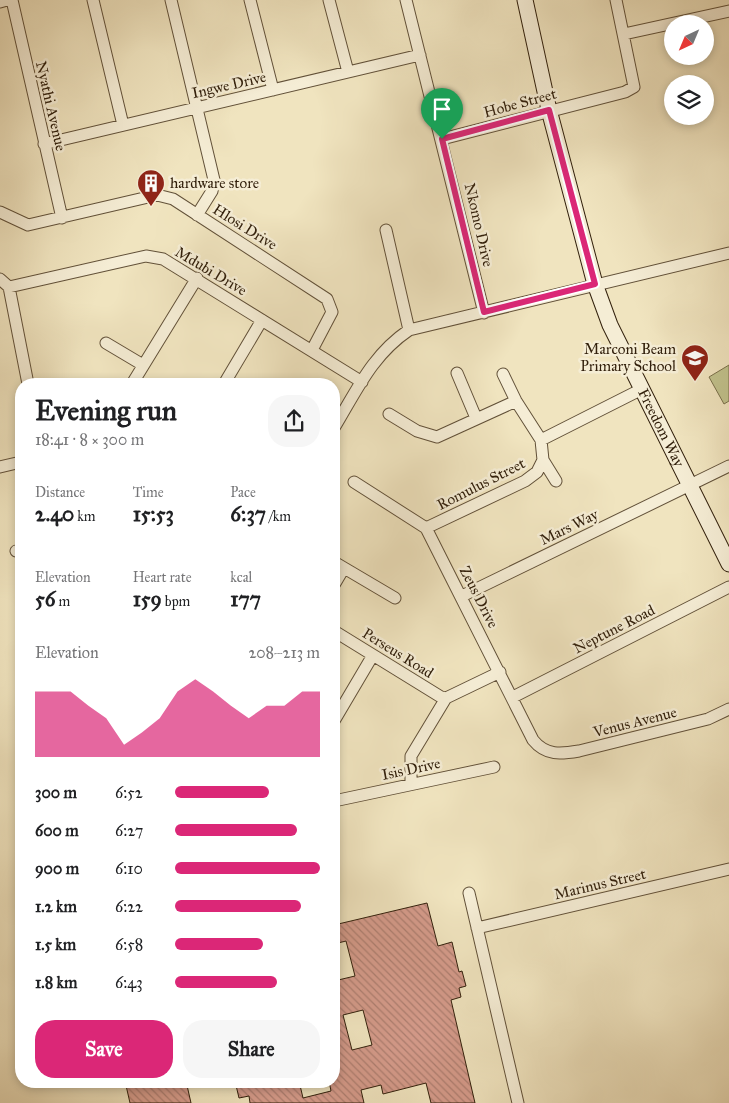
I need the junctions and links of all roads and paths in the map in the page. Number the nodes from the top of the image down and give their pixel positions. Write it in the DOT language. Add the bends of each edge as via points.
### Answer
graph roads {
  1 [pos="7,0"];
  2 [pos="12,0"];
  3 [pos="93,0"];
  4 [pos="171,0"];
  5 [pos="250,0"];
  6 [pos="329,0"];
  7 [pos="406,0"];
  8 [pos="525,0"];
  9 [pos="616,0"];
  10 [pos="0,2"];
  11 [pos="729,11"];
  12 [pos="624,34"];
  13 [pos="420,55"];
  14 [pos="348,72"];
  15 [pos="273,90"];
  16 [pos="197,108"];
  17 [pos="549,110"];
  18 [pos="123,125"];
  19 [pos="442,139"];
  20 [pos="44,144"];
  21 [pos="0,212"];
  22 [pos="198,215"];
  23 [pos="62,218"];
  24 [pos="386,230"];
  25 [pos="729,253"];
  26 [pos="197,278"];
  27 [pos="5,283"];
  28 [pos="595,284"];
  29 [pos="484,312"];
  30 [pos="262,320"];
  31 [pos="409,330"];
  32 [pos="106,343"];
  33 [pos="312,350"];
  34 [pos="143,365"];
  35 [pos="457,373"];
  36 [pos="503,374"];
  37 [pos="27,378"];
  38 [pos="135,378"];
  39 [pos="228,378"];
  40 [pos="362,382"];
  41 [pos="642,389"];
  42 [pos="516,401"];
  43 [pos="389,414"];
  44 [pos="340,418"];
  45 [pos="476,418"];
  46 [pos="541,440"];
  47 [pos="543,460"];
  48 [pos="15,463"];
  49 [pos="729,466"];
  50 [pos="0,467"];
  51 [pos="556,481"];
  52 [pos="354,482"];
  53 [pos="690,485"];
  54 [pos="426,528"];
  55 [pos="729,564"];
  56 [pos="340,566"];
  57 [pos="344,568"];
  58 [pos="340,575"];
  59 [pos="729,587"];
  60 [pos="462,596"];
  61 [pos="395,598"];
  62 [pos="340,635"];
  63 [pos="373,655"];
  64 [pos="500,672"];
  65 [pos="513,697"];
  66 [pos="446,698"];
  67 [pos="729,709"];
  68 [pos="340,711"];
  69 [pos="546,752"];
  70 [pos="494,766"];
  71 [pos="411,784"];
  72 [pos="340,799"];
  73 [pos="729,869"];
  74 [pos="469,893"];
  75 [pos="477,928"];
  76 [pos="518,1103"];
  1 -- 10 [label="street"];
  2 -- 20 [label="street, Nyathi Avenue"];
  3 -- 18 [label="street"];
  4 -- 16 [label="street"];
  5 -- 15 [label="street"];
  6 -- 14 [label="street"];
  7 -- 13 [label="street, Nkomo Drive"];
  8 -- 17 [label="street, Freedom Way"];
  9 -- 12 [label="street"];
  11 -- 12 [label="street"];
  12 -- 17 [label="street, Hobe Street" via="634,87"];
  13 -- 14 [label="street, Ingwe Drive"];
  13 -- 19 [label="street, Nkomo Drive"];
  14 -- 15 [label="street, Ingwe Drive"];
  15 -- 16 [label="street, Ingwe Drive"];
  16 -- 18 [label="street, Ingwe Drive"];
  16 -- 22 [label="street" via="214,180 212,191"];
  17 -- 19 [label="street, Hobe Street"];
  17 -- 28 [label="street, Freedom Way"];
  18 -- 20 [label="street, Ingwe Drive"];
  19 -- 29 [label="street, Nkomo Drive"];
  20 -- 23 [label="street, Nyathi Avenue"];
  21 -- 23 [label="street, Hlosi Drive" via="28,225"];
  22 -- 23 [label="street, Hlosi Drive" via="173,199 157,195"];
  22 -- 33 [label="street, Hlosi Drive" via="328,299 332,312"];
  24 -- 31 [label="street"];
  25 -- 28 [label="street"];
  26 -- 27 [label="street, Mdubi Drive" via="163,259 146,256"];
  26 -- 30 [label="street, Mdubi Drive"];
  26 -- 34 [label="street"];
  27 -- 37 [label="street"];
  28 -- 29 [label="street"];
  28 -- 41 [label="street, Freedom Way" via="610,325"];
  29 -- 31 [label="street"];
  30 -- 33 [label="street, Mdubi Drive"];
  30 -- 39 [label="street"];
  31 -- 40 [label="street" via="384,349"];
  32 -- 34 [label="street"];
  33 -- 40 [label="street, Mdubi Drive"];
  34 -- 38 [label="street"];
  35 -- 45 [label="street"];
  36 -- 42 [label="street"];
  40 -- 44 [label="street"];
  41 -- 46 [label="street"];
  41 -- 53 [label="street, Freedom Way"];
  42 -- 45 [label="street"];
  42 -- 46 [label="street"];
  43 -- 45 [label="street" via="416,431 437,437"];
  46 -- 47 [label="street"];
  47 -- 51 [label="street"];
  47 -- 54 [label="street, Romulus Street" via="538,472 525,481"];
  48 -- 50 [label="street"];
  49 -- 53 [label="street, Mars Way"];
  52 -- 54 [label="street, Zeus Drive"];
  53 -- 55 [label="street, Freedom Way"];
  53 -- 60 [label="street, Mars Way"];
  54 -- 60 [label="street, Zeus Drive"];
  56 -- 57 [label="street"];
  57 -- 58 [label="street"];
  57 -- 61 [label="street"];
  59 -- 65 [label="street, Neptune Road"];
  60 -- 64 [label="street, Zeus Drive"];
  62 -- 63 [label="street, Perseus Road"];
  63 -- 66 [label="street, Perseus Road"];
  63 -- 68 [label="street"];
  64 -- 65 [label="street, Zeus Drive"];
  64 -- 66 [label="street"];
  65 -- 69 [label="street, Zeus Drive" via="533,740"];
  66 -- 71 [label="street" via="411,756"];
  67 -- 69 [label="street, Venus Avenue" via="708,719 579,752"];
  70 -- 71 [label="street, Isis Drive"];
  71 -- 72 [label="street, Isis Drive"];
  73 -- 75 [label="street, Marinus Street"];
  74 -- 75 [label="street"];
  75 -- 76 [label="street"];
}
